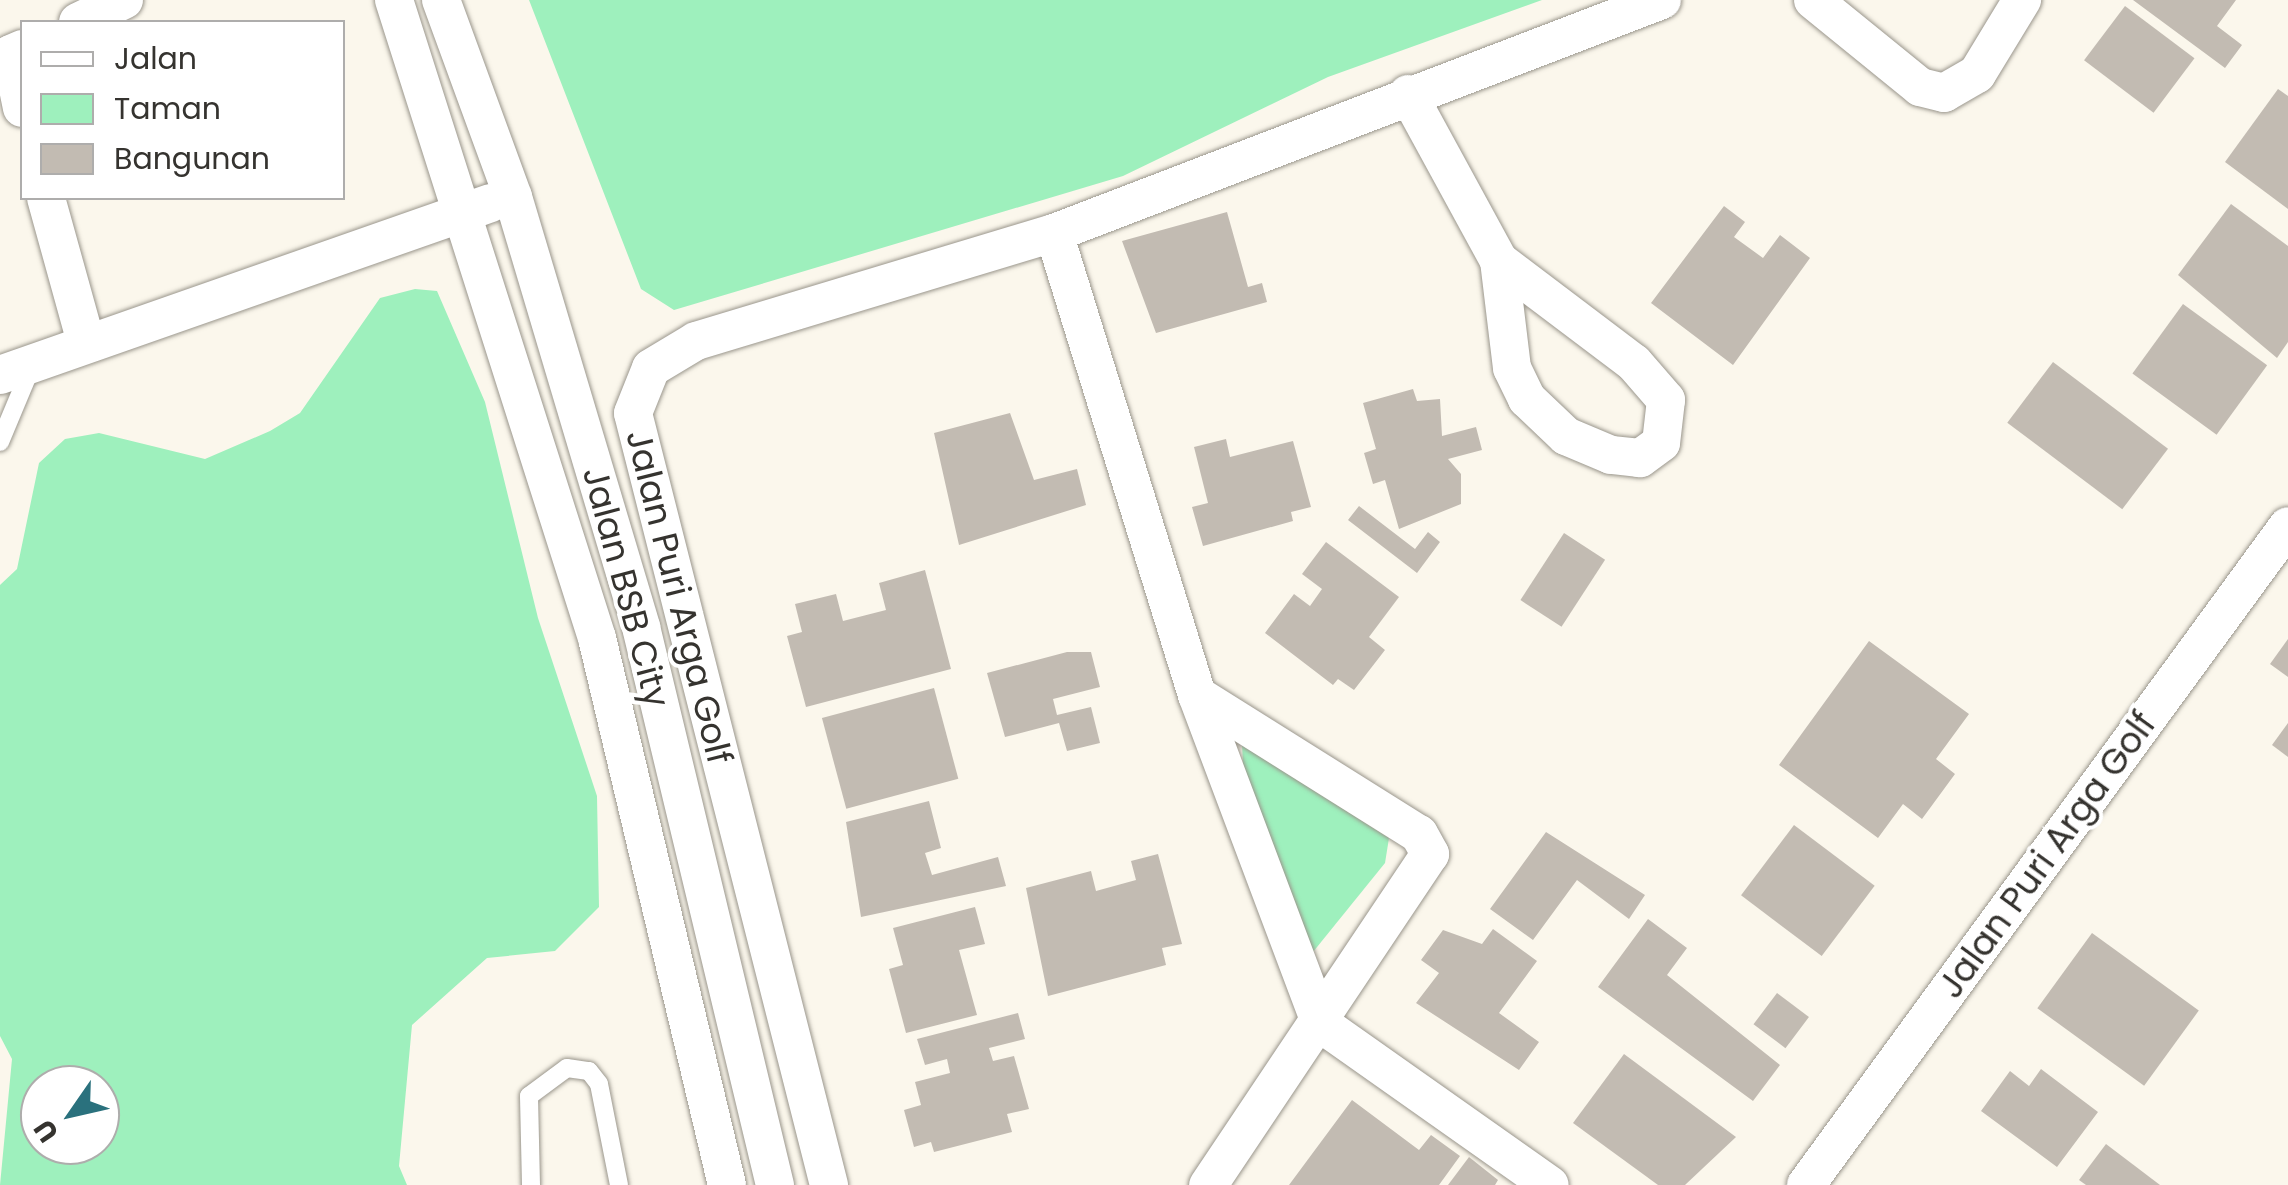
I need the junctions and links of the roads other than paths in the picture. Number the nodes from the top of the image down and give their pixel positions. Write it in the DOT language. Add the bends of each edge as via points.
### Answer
graph roads {
  1 [pos="124,0"];
  2 [pos="394,0"];
  3 [pos="440,0"];
  4 [pos="1662,0"];
  5 [pos="1813,0"];
  6 [pos="2022,0"];
  7 [pos="82,20"];
  8 [pos="11,47"];
  9 [pos="1408,94"];
  10 [pos="20,97"];
  11 [pos="512,197"];
  12 [pos="47,200"];
  13 [pos="466,210"];
  14 [pos="1054,233"];
  15 [pos="1499,261"];
  16 [pos="86,342"];
  17 [pos="35,359"];
  18 [pos="0,376"];
  19 [pos="0,442"];
  20 [pos="2288,526"];
  21 [pos="1197,695"];
  22 [pos="1320,1023"];
  23 [pos="531,1185"];
  24 [pos="620,1185"];
  25 [pos="727,1185"];
  26 [pos="775,1185"];
  27 [pos="829,1185"];
  28 [pos="1208,1185"];
  29 [pos="1550,1185"];
  30 [pos="1806,1185"];
  1 -- 7 [label="street"];
  2 -- 13 [label="street, Jalan BSB City"];
  3 -- 11 [label="street, Jalan BSB City"];
  4 -- 9 [label="street, Jalan Puri Arga Golf"];
  5 -- 6 [label="street" via="1920,87 1944,93 1977,74"];
  8 -- 10 [label="street"];
  9 -- 14 [label="street, Jalan Puri Arga Golf"];
  9 -- 15 [label="street"];
  11 -- 13 [label="street"];
  11 -- 26 [label="street, Jalan BSB City" via="641,626"];
  12 -- 16 [label="street"];
  13 -- 16 [label="street"];
  13 -- 25 [label="street, Jalan BSB City" via="597,638"];
  14 -- 21 [label="street"];
  14 -- 27 [label="street, Jalan Puri Arga Golf" via="696,341 662,358 637,392 633,413"];
  15 -- 15 [label="street" via="1512,368 1527,399 1566,436 1610,455 1640,458 1660,443 1666,400 1654,384"];
  16 -- 17 [label="street"];
  17 -- 18 [label="street"];
  17 -- 19 [label="lane"];
  20 -- 30 [label="street, Jalan Puri Arga Golf"];
  21 -- 22 [label="street"];
  21 -- 22 [label="street" via="1427,844 1412,884"];
  22 -- 28 [label="street"];
  22 -- 29 [label="street"];
  23 -- 24 [label="lane" via="528,1096 567,1068 589,1071 599,1084"];
}
